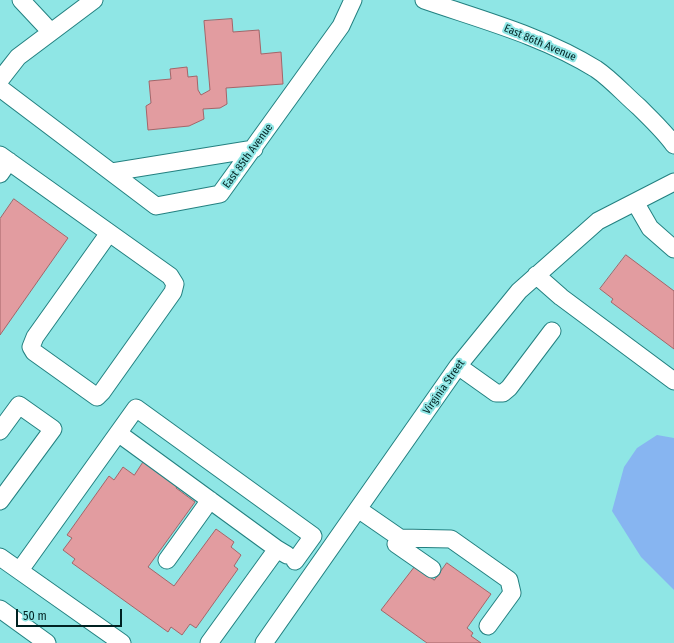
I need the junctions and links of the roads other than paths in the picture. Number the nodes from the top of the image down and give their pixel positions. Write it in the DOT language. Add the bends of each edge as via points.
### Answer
graph roads {
  1 [pos="22,0"];
  2 [pos="94,0"];
  3 [pos="353,0"];
  4 [pos="424,0"];
  5 [pos="50,31"];
  6 [pos="0,80"];
  7 [pos="0,88"];
  8 [pos="674,145"];
  9 [pos="254,149"];
  10 [pos="3,163"];
  11 [pos="112,172"];
  12 [pos="674,182"];
  13 [pos="635,202"];
  14 [pos="109,233"];
  15 [pos="674,249"];
  16 [pos="536,275"];
  17 [pos="552,331"];
  18 [pos="458,366"];
  19 [pos="674,381"];
  20 [pos="0,431"];
  21 [pos="118,433"];
  22 [pos="210,500"];
  23 [pos="0,501"];
  24 [pos="358,509"];
  25 [pos="396,544"];
  26 [pos="277,548"];
  27 [pos="0,557"];
  28 [pos="167,560"];
  29 [pos="295,561"];
  30 [pos="432,569"];
  31 [pos="20,570"];
  32 [pos="313,574"];
  33 [pos="0,609"];
  34 [pos="488,626"];
  35 [pos="47,643"];
  36 [pos="122,643"];
  37 [pos="209,643"];
  38 [pos="264,643"];
  1 -- 5 [label="street"];
  2 -- 5 [label="street"];
  3 -- 9 [label="street, East 85th Avenue" via="341,26"];
  4 -- 8 [label="street, East 86th Avenue" via="566,52 597,70 665,132"];
  5 -- 6 [label="street" via="18,57"];
  7 -- 11 [label="street, East 85th Avenue"];
  9 -- 11 [label="street"];
  9 -- 11 [label="street, East 85th Avenue" via="220,194 156,206"];
  10 -- 14 [label="street"];
  12 -- 13 [label="street, Virginia Street"];
  13 -- 15 [label="street" via="650,228"];
  13 -- 16 [label="street, Virginia Street" via="598,221"];
  14 -- 14 [label="street" via="170,276 175,284 173,292 97,397 34,352 31,347 35,337"];
  16 -- 18 [label="street, Virginia Street" via="519,291"];
  16 -- 19 [label="street" via="561,297"];
  17 -- 18 [label="street" via="503,393 496,393"];
  18 -- 24 [label="street, Virginia Street"];
  20 -- 23 [label="street" via="20,405 53,429"];
  21 -- 22 [label="street"];
  21 -- 29 [label="street" via="136,408 314,536"];
  21 -- 31 [label="street"];
  22 -- 26 [label="street"];
  22 -- 28 [label="street"];
  24 -- 32 [label="street, Virginia Street"];
  24 -- 34 [label="street" via="400,538 451,539 509,580 512,593"];
  25 -- 30 [label="street"];
  26 -- 29 [label="street"];
  26 -- 37 [label="street"];
  27 -- 31 [label="street"];
  29 -- 32 [label="street"];
  31 -- 36 [label="street"];
  32 -- 38 [label="street, Virginia Street"];
  33 -- 35 [label="street"];
}
